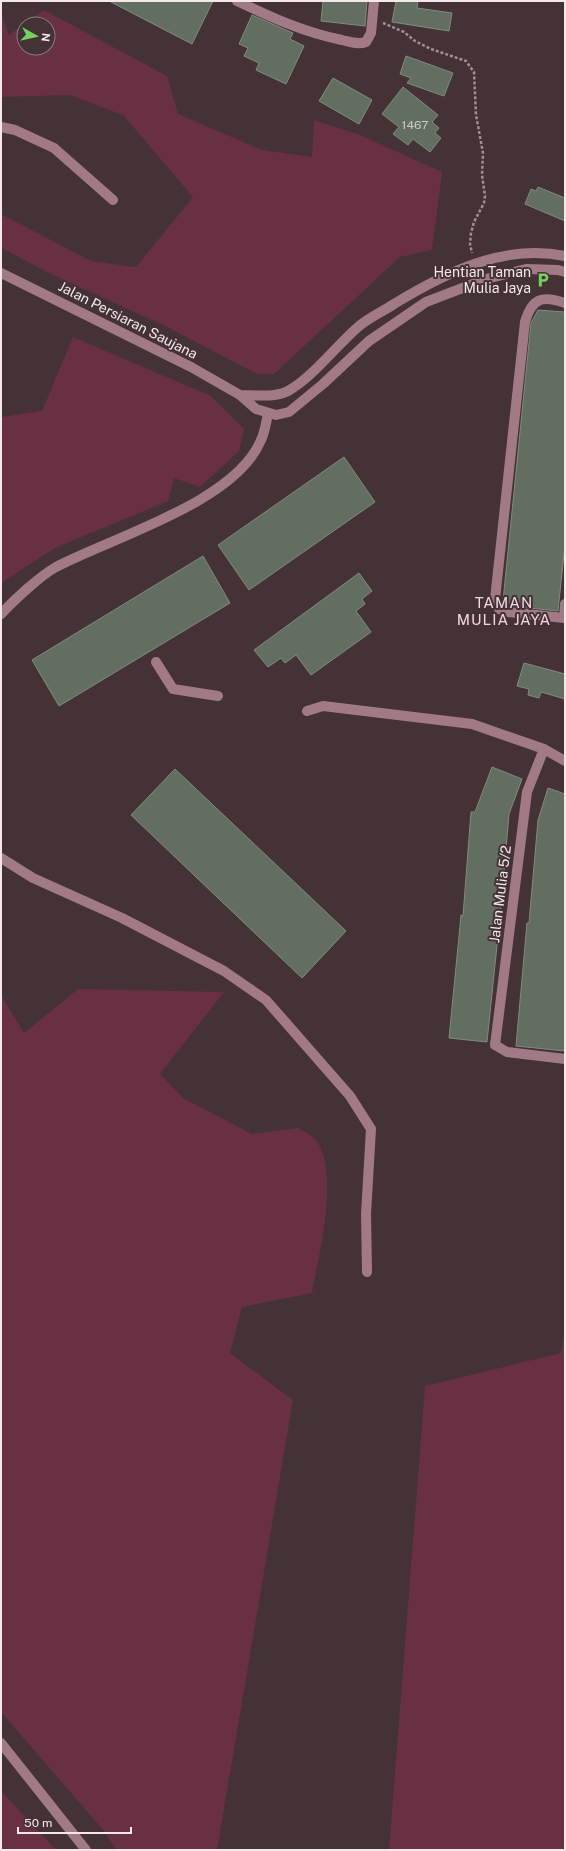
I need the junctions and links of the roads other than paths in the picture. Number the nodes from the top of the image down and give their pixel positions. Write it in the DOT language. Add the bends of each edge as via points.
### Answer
graph roads {
  1 [pos="237,1"];
  2 [pos="374,1"];
  3 [pos="1,127"];
  4 [pos="113,200"];
  5 [pos="565,256"];
  6 [pos="565,272"];
  7 [pos="1,273"];
  8 [pos="565,303"];
  9 [pos="240,395"];
  10 [pos="268,414"];
  11 [pos="565,604"];
  12 [pos="1,614"];
  13 [pos="564,618"];
  14 [pos="156,662"];
  15 [pos="218,696"];
  16 [pos="307,711"];
  17 [pos="544,749"];
  18 [pos="565,761"];
  19 [pos="1,858"];
  20 [pos="565,1059"];
  21 [pos="368,1272"];
  22 [pos="1,1743"];
  23 [pos="86,1850"];
  1 -- 2 [label="street" via="294,28 360,44 366,42 371,33"];
  3 -- 4 [label="street" via="15,130 54,148"];
  5 -- 9 [label="street, Jalan Persiaran Saujana" via="528,253 474,263 422,287 359,326 288,391 272,395"];
  6 -- 10 [label="street" via="526,269 486,279 426,302 369,341 289,412"];
  7 -- 9 [label="street, Jalan Persiaran Saujana" via="184,364"];
  8 -- 13 [label="street" via="554,299 536,301 529,308 525,322 495,599 499,609 508,612"];
  9 -- 10 [label="street, Jalan Persiaran Saujana" via="256,409"];
  10 -- 12 [label="street" via="261,441 249,459 225,484 174,514 55,568"];
  11 -- 13 [label="street"];
  14 -- 15 [label="street" via="173,689"];
  16 -- 17 [label="street" via="328,706 472,724"];
  17 -- 18 [label="street"];
  17 -- 20 [label="street, Jalan Mulia 5/2" via="527,792 495,1045 507,1052"];
  19 -- 21 [label="street" via="33,878 122,918 224,971 266,1000 350,1096 371,1129 366,1214"];
  22 -- 23 [label="street"];
}
